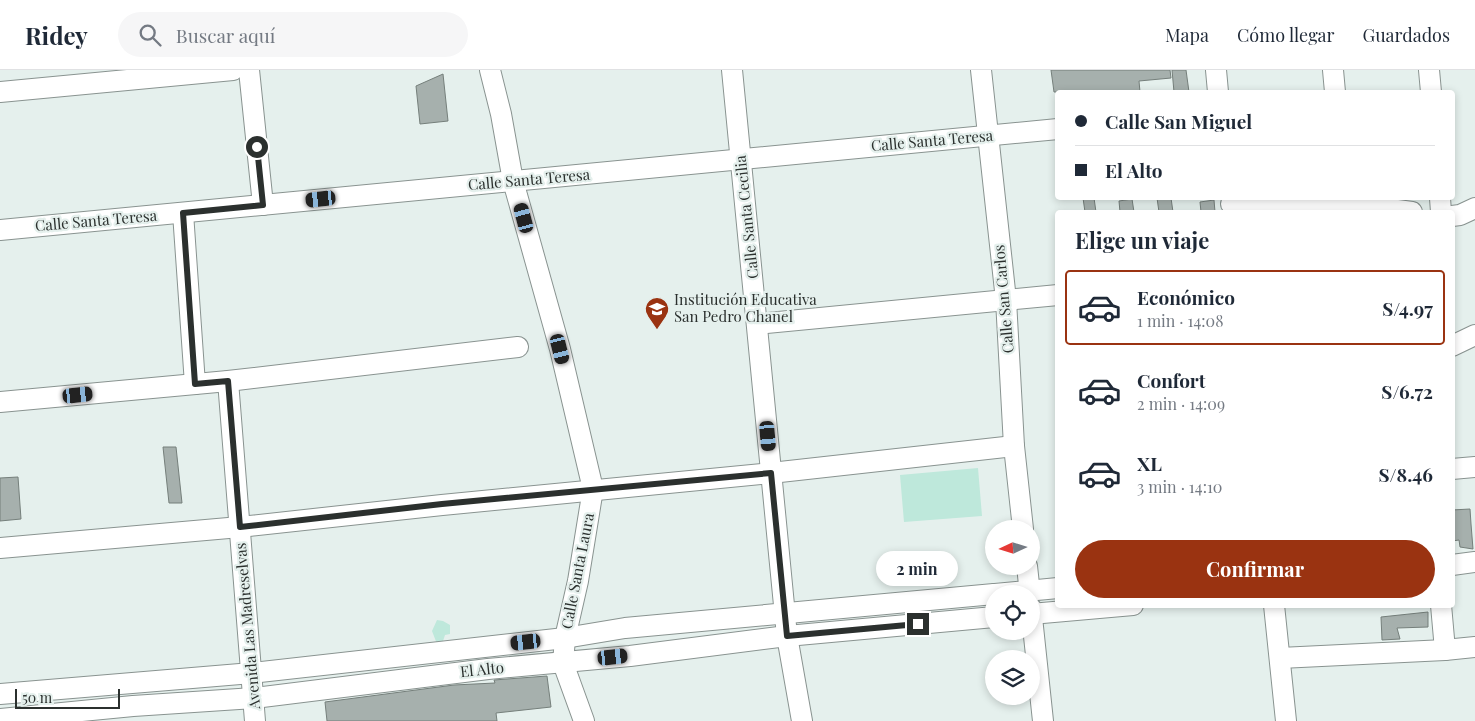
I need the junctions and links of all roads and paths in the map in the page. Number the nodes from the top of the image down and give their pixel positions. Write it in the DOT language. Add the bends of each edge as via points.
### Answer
graph roads {
  1 [pos="233,70"];
  2 [pos="249,70"];
  3 [pos="490,70"];
  4 [pos="732,70"];
  5 [pos="981,70"];
  6 [pos="1216,70"];
  7 [pos="1333,70"];
  8 [pos="1429,70"];
  9 [pos="1218,90"];
  10 [pos="1335,90"];
  11 [pos="1431,90"];
  12 [pos="0,92"];
  13 [pos="1055,129"];
  14 [pos="989,135"];
  15 [pos="741,159"];
  16 [pos="513,181"];
  17 [pos="1232,204"];
  18 [pos="1345,204"];
  19 [pos="263,205"];
  20 [pos="1475,208"];
  21 [pos="1395,210"];
  22 [pos="183,213"];
  23 [pos="1455,216"];
  24 [pos="0,230"];
  25 [pos="1055,295"];
  26 [pos="1006,300"];
  27 [pos="757,324"];
  28 [pos="1475,335"];
  29 [pos="1455,345"];
  30 [pos="518,347"];
  31 [pos="228,381"];
  32 [pos="195,384"];
  33 [pos="0,402"];
  34 [pos="1014,446"];
  35 [pos="1475,467"];
  36 [pos="1455,469"];
  37 [pos="771,473"];
  38 [pos="593,489"];
  39 [pos="1022,520"];
  40 [pos="240,527"];
  41 [pos="0,548"];
  42 [pos="1475,562"];
  43 [pos="1455,565"];
  44 [pos="1055,589"];
  45 [pos="1040,594"];
  46 [pos="985,595"];
  47 [pos="1099,608"];
  48 [pos="1274,608"];
  49 [pos="1441,608"];
  50 [pos="785,613"];
  51 [pos="1040,613"];
  52 [pos="985,618"];
  53 [pos="787,636"];
  54 [pos="565,638"];
  55 [pos="1034,640"];
  56 [pos="1475,646"];
  57 [pos="1445,650"];
  58 [pos="1280,658"];
  59 [pos="563,663"];
  60 [pos="252,672"];
  61 [pos="0,694"];
  62 [pos="254,698"];
  63 [pos="134,713"];
  64 [pos="1,715"];
  65 [pos="255,721"];
  66 [pos="584,721"];
  67 [pos="802,721"];
  68 [pos="1042,721"];
  69 [pos="1286,721"];
  1 -- 12 [label="street"];
  2 -- 19 [label="street"];
  3 -- 16 [label="street, Calle Santa Laura"];
  4 -- 15 [label="street, Calle Santa Cecilia"];
  5 -- 14 [label="street, Calle San Carlos"];
  6 -- 9 [label="street"];
  7 -- 10 [label="street"];
  8 -- 11 [label="street"];
  13 -- 14 [label="street, Calle Santa Teresa"];
  14 -- 15 [label="street, Calle Santa Teresa"];
  14 -- 26 [label="street, Calle San Carlos"];
  15 -- 16 [label="street, Calle Santa Teresa"];
  15 -- 27 [label="street, Calle Santa Cecilia"];
  16 -- 19 [label="street, Calle Santa Teresa"];
  16 -- 38 [label="street, Calle Santa Laura" via="560,349"];
  17 -- 18 [label="street"];
  18 -- 21 [label="street"];
  19 -- 22 [label="street, Calle Santa Teresa"];
  20 -- 23 [label="street"];
  22 -- 24 [label="street, Calle Santa Teresa"];
  22 -- 32 [label="street"];
  25 -- 26 [label="street"];
  26 -- 27 [label="street"];
  26 -- 34 [label="street, Calle San Carlos"];
  27 -- 37 [label="street, Calle Santa Cecilia"];
  28 -- 29 [label="street"];
  30 -- 31 [label="street"];
  31 -- 32 [label="street"];
  31 -- 40 [label="street, Avenida Las Madreselvas"];
  32 -- 33 [label="street"];
  34 -- 37 [label="street"];
  34 -- 39 [label="street, Calle San Carlos"];
  35 -- 36 [label="street"];
  37 -- 38 [label="street"];
  37 -- 50 [label="street, Calle Santa Cecilia"];
  38 -- 40 [label="street"];
  38 -- 54 [label="street, Calle Santa Laura"];
  40 -- 41 [label="street"];
  40 -- 60 [label="street, Avenida Las Madreselvas"];
  42 -- 43 [label="street"];
  44 -- 45 [label="street, El Alto"];
  46 -- 50 [label="street, El Alto"];
  47 -- 51 [label="street"];
  48 -- 58 [label="street"];
  49 -- 57 [label="street"];
  50 -- 53 [label="street, Calle Santa Cecilia"];
  50 -- 54 [label="street, El Alto" via="625,628"];
  52 -- 53 [label="street, El Alto"];
  53 -- 59 [label="street, El Alto"];
  53 -- 67 [label="street, Calle Santa Cecilia"];
  54 -- 59 [label="street, Calle Santa Laura"];
  54 -- 60 [label="street, El Alto"];
  55 -- 68 [label="street"];
  56 -- 57 [label="street"];
  57 -- 58 [label="street"];
  58 -- 69 [label="street"];
  59 -- 62 [label="street, El Alto"];
  59 -- 66 [label="street, Calle Santa Laura"];
  60 -- 61 [label="street, El Alto"];
  60 -- 62 [label="street, Avenida Las Madreselvas"];
  62 -- 63 [label="street, El Alto"];
  62 -- 65 [label="street, Avenida Las Madreselvas"];
  63 -- 64 [label="street, El Alto"];
}
